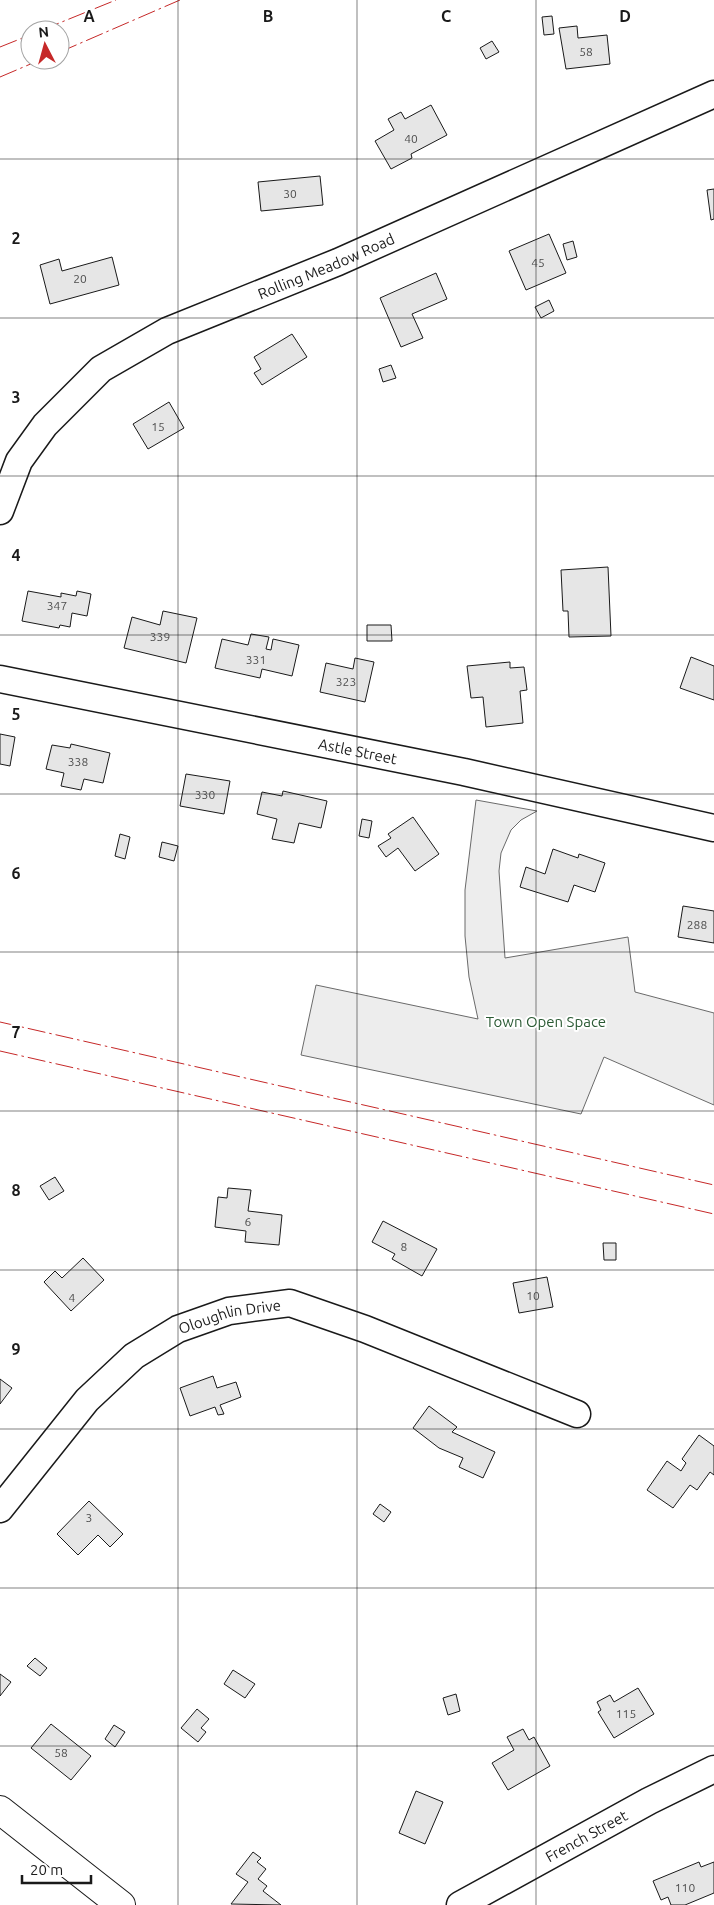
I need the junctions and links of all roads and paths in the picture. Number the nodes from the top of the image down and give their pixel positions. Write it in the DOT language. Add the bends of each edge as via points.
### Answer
graph roads {
  1 [pos="714,94"];
  2 [pos="0,511"];
  3 [pos="0,679"];
  4 [pos="714,828"];
  5 [pos="577,1414"];
  6 [pos="0,1509"];
  7 [pos="714,1769"];
  8 [pos="0,1810"];
  9 [pos="121,1905"];
  10 [pos="460,1905"];
  1 -- 2 [label="street, Rolling Meadow Road" via="338,262 166,331 101,369 45,425 19,461"];
  3 -- 4 [label="street, Astle Street" via="464,772"];
  5 -- 6 [label="street, Oloughlin Drive" via="365,1329 290,1303 229,1311 178,1329 134,1356 87,1400"];
  7 -- 10 [label="street, French Street"];
  8 -- 9 [label="main road"];
}
